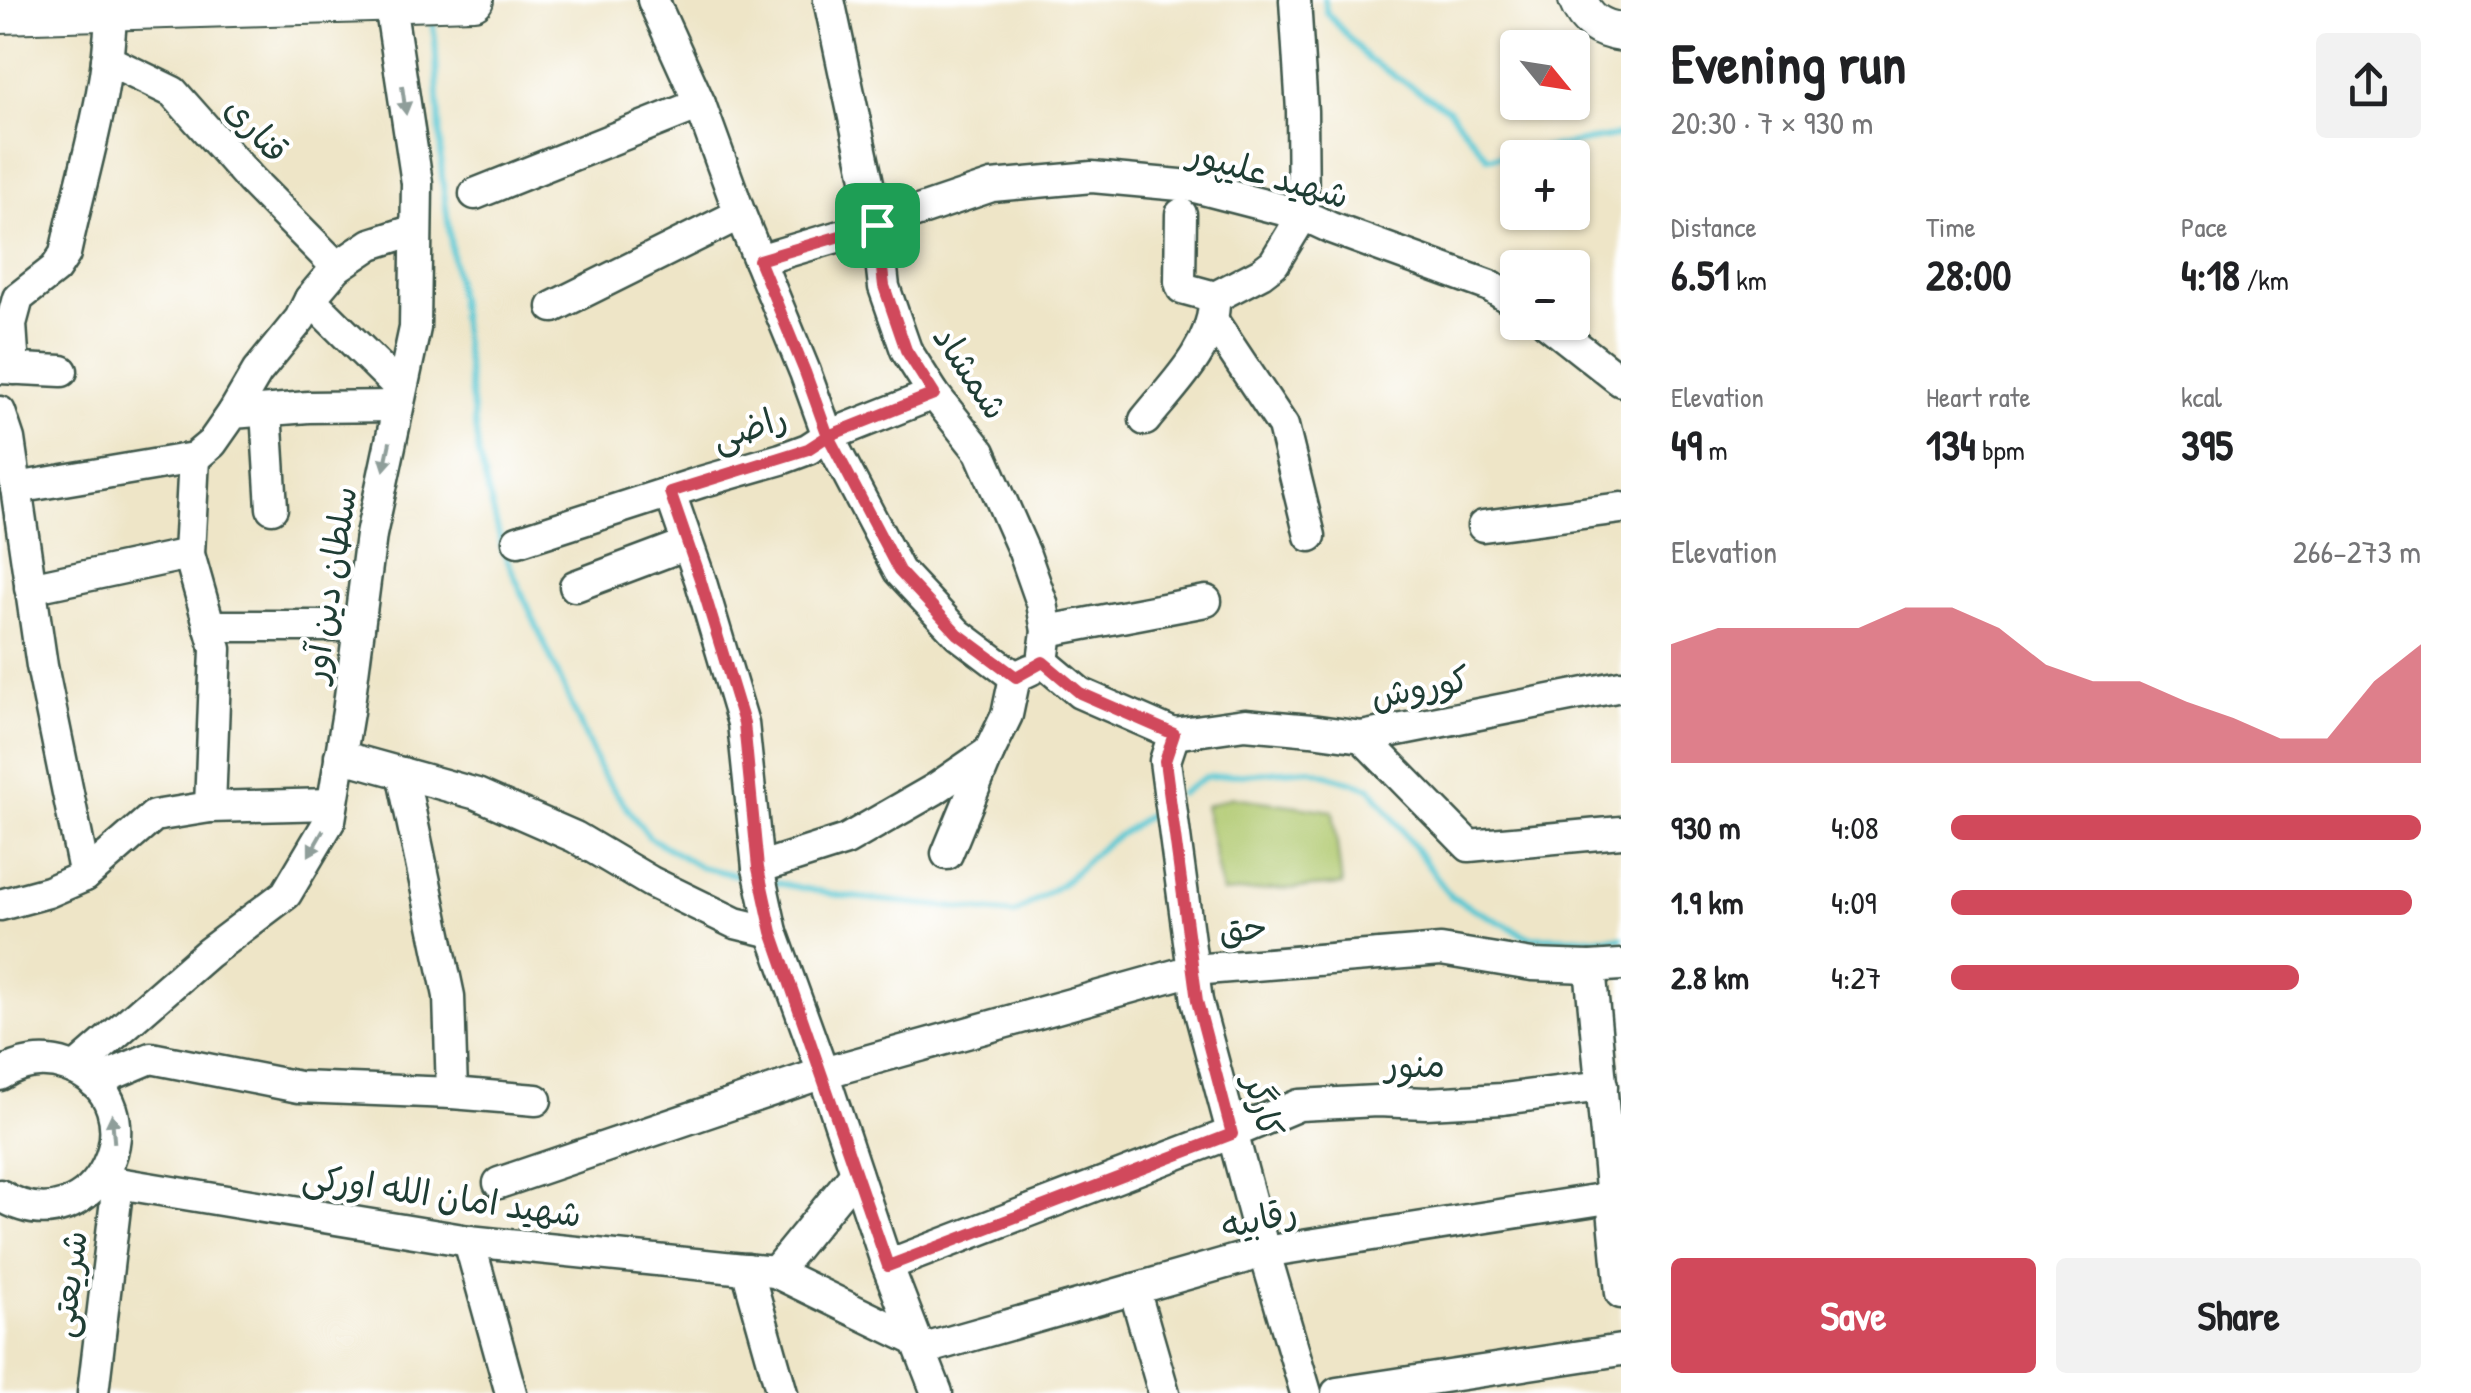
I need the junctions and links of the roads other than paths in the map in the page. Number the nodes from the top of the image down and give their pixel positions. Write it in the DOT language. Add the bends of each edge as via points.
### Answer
graph roads {
  1 [pos="474,0"];
  2 [pos="653,0"];
  3 [pos="829,0"];
  4 [pos="1295,0"];
  5 [pos="1578,0"];
  6 [pos="459,1"];
  7 [pos="257,3"];
  8 [pos="402,3"];
  9 [pos="111,11"];
  10 [pos="0,14"];
  11 [pos="1621,32"];
  12 [pos="108,60"];
  13 [pos="700,104"];
  14 [pos="475,194"];
  15 [pos="740,214"];
  16 [pos="1181,214"];
  17 [pos="1303,215"];
  18 [pos="877,225"];
  19 [pos="415,230"];
  20 [pos="759,260"];
  21 [pos="337,267"];
  22 [pos="1500,292"];
  23 [pos="310,299"];
  24 [pos="553,307"];
  25 [pos="1214,309"];
  26 [pos="1573,340"];
  27 [pos="7,368"];
  28 [pos="1615,368"];
  29 [pos="62,371"];
  30 [pos="934,394"];
  31 [pos="399,397"];
  32 [pos="266,411"];
  33 [pos="0,412"];
  34 [pos="233,413"];
  35 [pos="1145,420"];
  36 [pos="828,436"];
  37 [pos="194,458"];
  38 [pos="16,488"];
  39 [pos="670,492"];
  40 [pos="272,508"];
  41 [pos="1621,508"];
  42 [pos="1483,526"];
  43 [pos="1310,536"];
  44 [pos="518,540"];
  45 [pos="687,544"];
  46 [pos="190,554"];
  47 [pos="576,586"];
  48 [pos="30,588"];
  49 [pos="1206,601"];
  50 [pos="209,626"];
  51 [pos="359,626"];
  52 [pos="1047,631"];
  53 [pos="1043,662"];
  54 [pos="1016,677"];
  55 [pos="1621,686"];
  56 [pos="1362,737"];
  57 [pos="1169,748"];
  58 [pos="990,752"];
  59 [pos="340,756"];
  60 [pos="402,773"];
  61 [pos="332,804"];
  62 [pos="210,807"];
  63 [pos="1621,832"];
  64 [pos="947,854"];
  65 [pos="758,868"];
  66 [pos="85,876"];
  67 [pos="0,905"];
  68 [pos="772,932"];
  69 [pos="1621,965"];
  70 [pos="1590,967"];
  71 [pos="1193,970"];
  72 [pos="823,1073"];
  73 [pos="1608,1073"];
  74 [pos="0,1075"];
  75 [pos="84,1075"];
  76 [pos="452,1094"];
  77 [pos="536,1100"];
  78 [pos="1232,1134"];
  79 [pos="856,1173"];
  80 [pos="108,1183"];
  81 [pos="498,1184"];
  82 [pos="0,1196"];
  83 [pos="1616,1196"];
  84 [pos="469,1241"];
  85 [pos="1264,1252"];
  86 [pos="888,1266"];
  87 [pos="761,1270"];
  88 [pos="1134,1289"];
  89 [pos="1621,1293"];
  90 [pos="919,1345"];
  91 [pos="1621,1350"];
  92 [pos="93,1393"];
  93 [pos="511,1393"];
  94 [pos="782,1393"];
  95 [pos="938,1393"];
  96 [pos="1164,1393"];
  97 [pos="1306,1393"];
  98 [pos="1337,1393"];
  1 -- 6 [label="main road"];
  2 -- 13 [label="street, راضی"];
  3 -- 18 [label="street, شمشاد"];
  4 -- 17 [label="street"];
  5 -- 11 [label="main road" via="1592,22"];
  6 -- 8 [label="main road"];
  7 -- 8 [label="main road"];
  7 -- 9 [label="main road"];
  8 -- 19 [label="street, سلطان دین آور, one-way"];
  9 -- 10 [label="main road"];
  9 -- 12 [label="street"];
  12 -- 21 [label="street, قناری" via="173,92"];
  12 -- 27 [label="street" via="65,254 18,298"];
  13 -- 14 [label="street"];
  13 -- 15 [label="street, راضی"];
  15 -- 20 [label="street, راضی"];
  15 -- 24 [label="street"];
  16 -- 25 [label="street" via="1182,288"];
  17 -- 18 [label="street, شهید علیپور" via="1191,186 1092,177 992,186"];
  17 -- 22 [label="street, شهید علیپور"];
  17 -- 25 [label="street" via="1274,263"];
  18 -- 20 [label="street, شهید علیپور"];
  18 -- 30 [label="street, شمشاد" via="884,286 906,350"];
  19 -- 21 [label="street" via="371,244"];
  19 -- 31 [label="street, سلطان دین آور" via="415,328"];
  20 -- 36 [label="street, راضی"];
  21 -- 23 [label="street"];
  23 -- 31 [label="street"];
  23 -- 34 [label="street"];
  25 -- 35 [label="street" via="1200,349"];
  25 -- 43 [label="street" via="1283,426"];
  26 -- 28 [label="street"];
  27 -- 29 [label="street"];
  30 -- 36 [label="street"];
  30 -- 52 [label="street, شمشاد" via="980,452 1024,552"];
  31 -- 32 [label="street"];
  31 -- 51 [label="street, سلطان دین آور, one-way"];
  32 -- 34 [label="street"];
  32 -- 40 [label="street"];
  33 -- 38 [label="street"];
  34 -- 37 [label="street"];
  36 -- 39 [label="street, راضی" via="781,459"];
  36 -- 54 [label="street" via="899,571 958,634"];
  37 -- 38 [label="street"];
  37 -- 46 [label="street"];
  38 -- 48 [label="street"];
  39 -- 44 [label="street, راضی"];
  39 -- 45 [label="street"];
  41 -- 42 [label="street"];
  45 -- 47 [label="street"];
  45 -- 65 [label="street" via="744,723"];
  46 -- 48 [label="street"];
  46 -- 50 [label="street"];
  48 -- 66 [label="street"];
  49 -- 52 [label="street"];
  50 -- 51 [label="street"];
  50 -- 62 [label="street" via="216,650"];
  51 -- 59 [label="street, سلطان دین آور"];
  52 -- 53 [label="street, شمشاد"];
  53 -- 54 [label="street"];
  53 -- 57 [label="street"];
  54 -- 58 [label="street"];
  55 -- 56 [label="street, کوروش"];
  56 -- 57 [label="street, کوروش" via="1246,724"];
  56 -- 63 [label="street" via="1468,846"];
  57 -- 71 [label="street, کارگر"];
  58 -- 64 [label="street"];
  58 -- 65 [label="street" via="846,840"];
  59 -- 60 [label="street"];
  59 -- 61 [label="street, سلطان دین آور"];
  60 -- 68 [label="street" via="477,794 575,836 735,923"];
  60 -- 76 [label="street" via="450,996"];
  61 -- 62 [label="street"];
  61 -- 75 [label="street, سلطان دین آور, one-way" via="330,820 286,894 208,953"];
  62 -- 66 [label="street" via="154,816"];
  65 -- 68 [label="street"];
  66 -- 67 [label="street"];
  68 -- 72 [label="street"];
  69 -- 70 [label="street, حق"];
  70 -- 71 [label="street, حق" via="1441,950"];
  70 -- 73 [label="street"];
  71 -- 72 [label="street, حق"];
  71 -- 78 [label="street, کارگر"];
  72 -- 79 [label="street"];
  72 -- 81 [label="street, حق"];
  73 -- 78 [label="street, منور" via="1503,1099 1299,1105"];
  73 -- 83 [label="street"];
  74 -- 75 [label="street" via="42,1061"];
  75 -- 76 [label="street" via="151,1058 299,1087"];
  80 -- 75 [label="street, شریعتی, one-way" via="113,1113"];
  76 -- 77 [label="street"];
  78 -- 85 [label="street, کارگر"];
  78 -- 86 [label="street, منور"];
  79 -- 86 [label="street"];
  79 -- 87 [label="street"];
  80 -- 82 [label="street" via="48,1209"];
  80 -- 84 [label="street, شهید امان الله اورکی"];
  80 -- 92 [label="street, شریعتی"];
  83 -- 85 [label="street, رقابیه"];
  83 -- 89 [label="street"];
  84 -- 87 [label="street, شهید امان الله اورکی"];
  84 -- 93 [label="street"];
  85 -- 88 [label="street, رقابیه"];
  85 -- 97 [label="street, کارگر"];
  86 -- 90 [label="street"];
  87 -- 90 [label="street, شهید امان الله اورکی"];
  87 -- 94 [label="street"];
  88 -- 90 [label="street, رقابیه"];
  88 -- 96 [label="street"];
  90 -- 95 [label="street"];
  91 -- 98 [label="street"];
}
